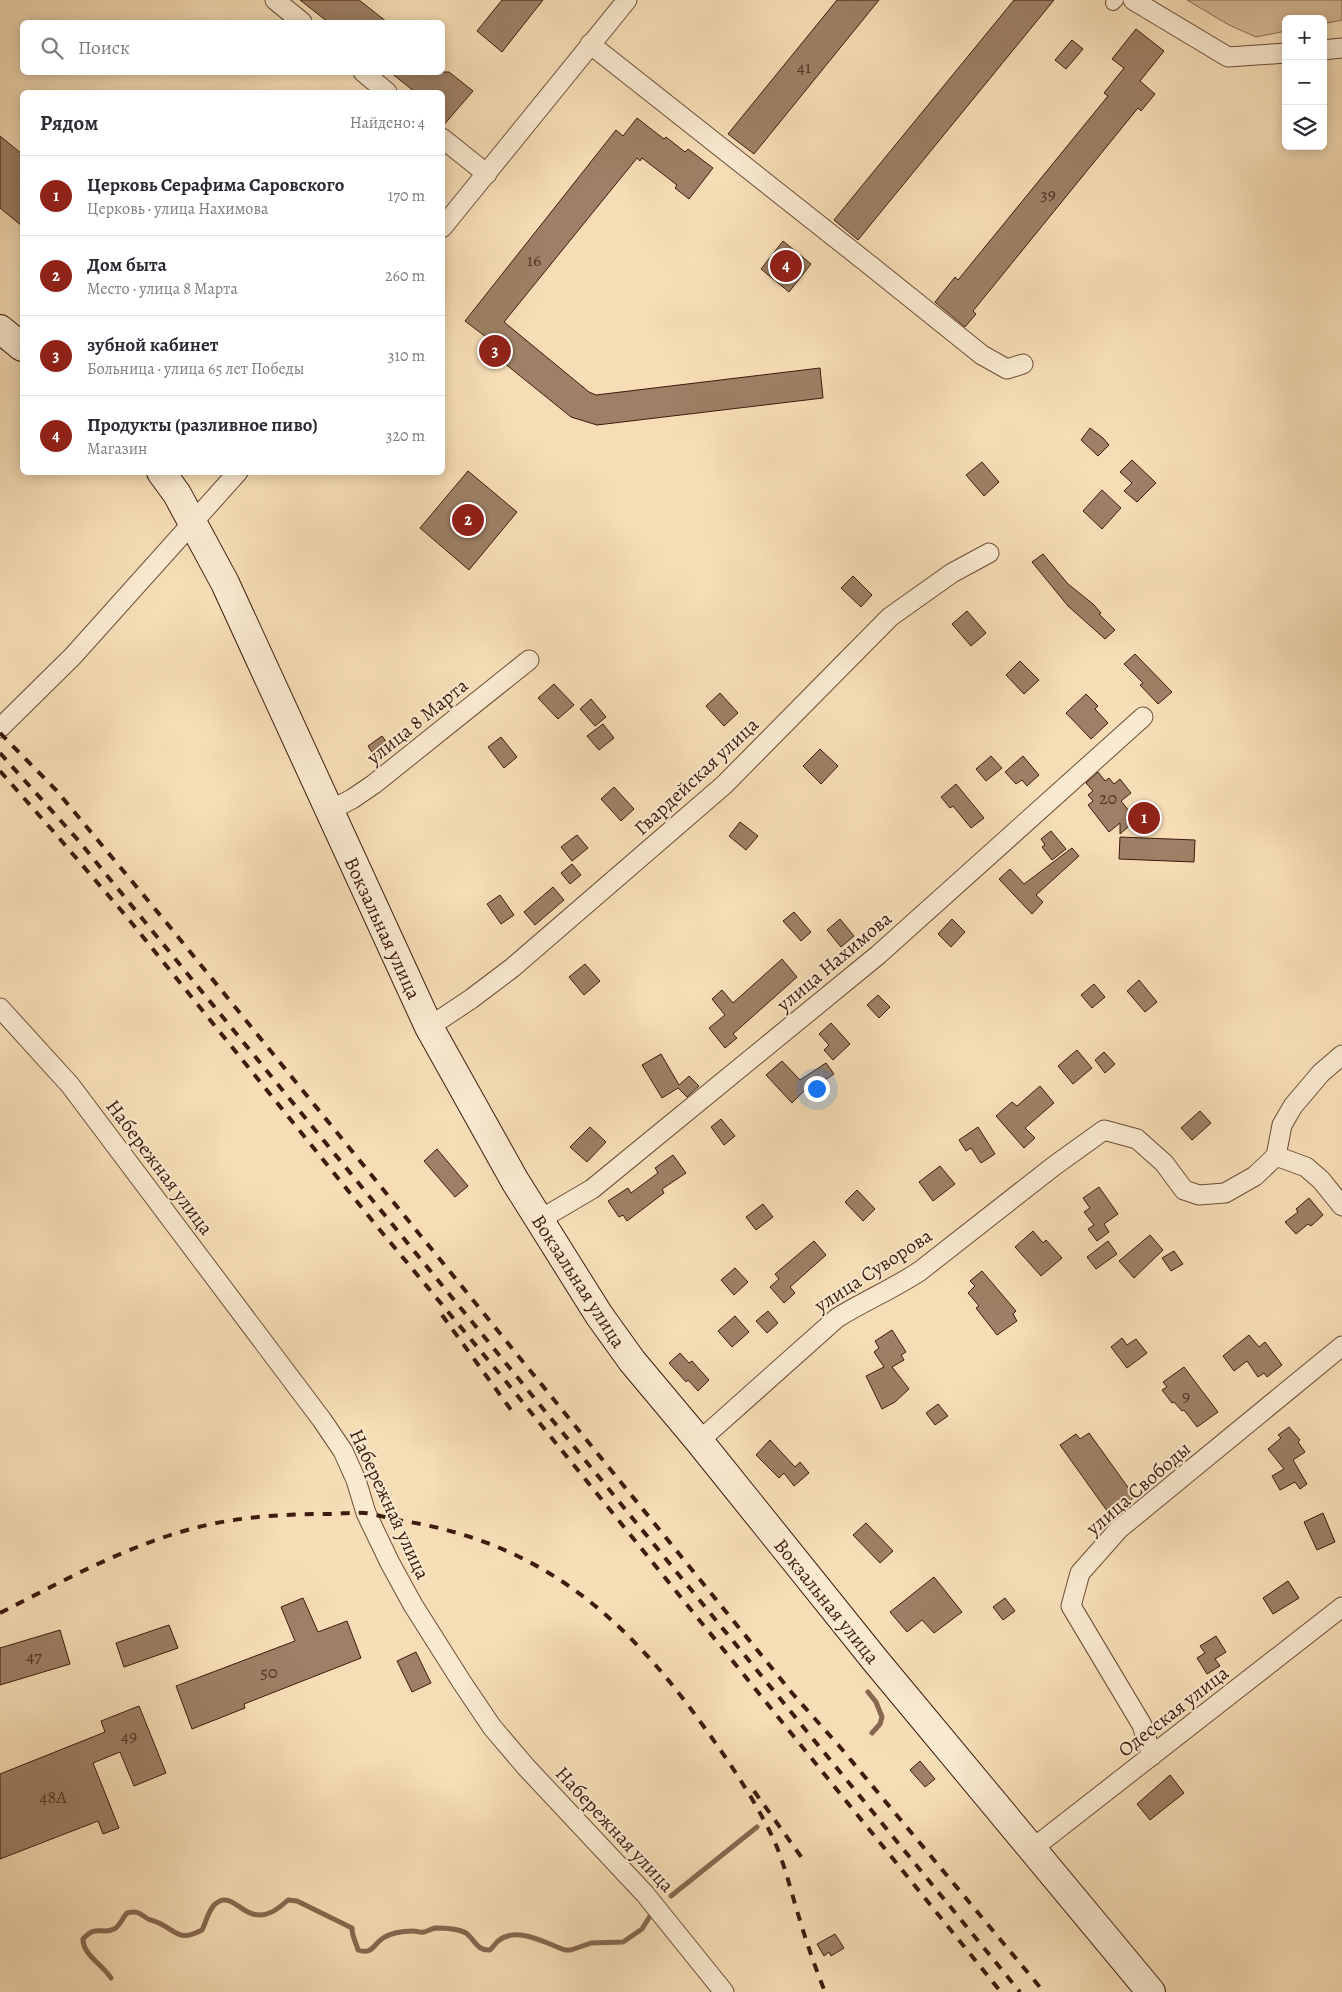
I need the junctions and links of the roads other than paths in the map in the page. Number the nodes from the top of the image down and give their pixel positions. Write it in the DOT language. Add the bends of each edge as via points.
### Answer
graph roads {
  1 [pos="275,0"];
  2 [pos="627,0"];
  3 [pos="1134,0"];
  4 [pos="300,20"];
  5 [pos="590,44"];
  6 [pos="1342,48"];
  7 [pos="1327,50"];
  8 [pos="1282,53"];
  9 [pos="367,75"];
  10 [pos="385,90"];
  11 [pos="445,140"];
  12 [pos="487,174"];
  13 [pos="445,224"];
  14 [pos="0,329"];
  15 [pos="20,345"];
  16 [pos="1023,364"];
  17 [pos="163,475"];
  18 [pos="235,475"];
  19 [pos="193,522"];
  20 [pos="989,553"];
  21 [pos="529,660"];
  22 [pos="1143,717"];
  23 [pos="0,728"];
  24 [pos="329,811"];
  25 [pos="0,1008"];
  26 [pos="428,1027"];
  27 [pos="1342,1056"];
  28 [pos="1276,1156"];
  29 [pos="1342,1206"];
  30 [pos="539,1220"];
  31 [pos="1342,1346"];
  32 [pos="698,1441"];
  33 [pos="1342,1607"];
  34 [pos="1152,1756"];
  35 [pos="1032,1849"];
  36 [pos="724,1992"];
  37 [pos="1151,1992"];
  1 -- 4 [label="street"];
  2 -- 5 [label="street"];
  3 -- 8 [label="street" via="1228,57"];
  5 -- 12 [label="street"];
  5 -- 16 [label="street" via="982,356 1006,369"];
  6 -- 7 [label="street"];
  9 -- 10 [label="street"];
  11 -- 12 [label="street"];
  12 -- 13 [label="street"];
  14 -- 15 [label="main road"];
  17 -- 19 [label="main road, Вокзальная улица"];
  18 -- 19 [label="street"];
  19 -- 23 [label="street" via="73,656"];
  19 -- 24 [label="main road, Вокзальная улица" via="225,583"];
  20 -- 26 [label="street, Гвардейская улица" via="952,573 890,618 724,785 512,968"];
  21 -- 24 [label="street, улица 8 Марта" via="374,784"];
  22 -- 30 [label="street, улица Нахимова" via="878,955 592,1189"];
  24 -- 26 [label="main road, Вокзальная улица"];
  25 -- 36 [label="street, Набережная улица" via="70,1084 322,1420 343,1451 366,1513 413,1605 492,1727 645,1894"];
  26 -- 30 [label="main road, Вокзальная улица"];
  27 -- 28 [label="street" via="1321,1073 1293,1106 1282,1125"];
  28 -- 29 [label="street" via="1306,1167"];
  28 -- 32 [label="street, улица Суворова" via="1255,1176 1225,1193 1199,1195 1184,1190 1164,1163 1136,1139 1104,1130 920,1271 837,1318"];
  30 -- 32 [label="main road, Вокзальная улица" via="632,1361"];
  31 -- 34 [label="street, улица Свободы" via="1119,1529 1080,1573 1070,1606 1142,1725"];
  32 -- 35 [label="main road, Вокзальная улица"];
  33 -- 34 [label="street, Одесская улица"];
  34 -- 35 [label="street, Одесская улица"];
  35 -- 37 [label="main road, Вокзальная улица"];
}
